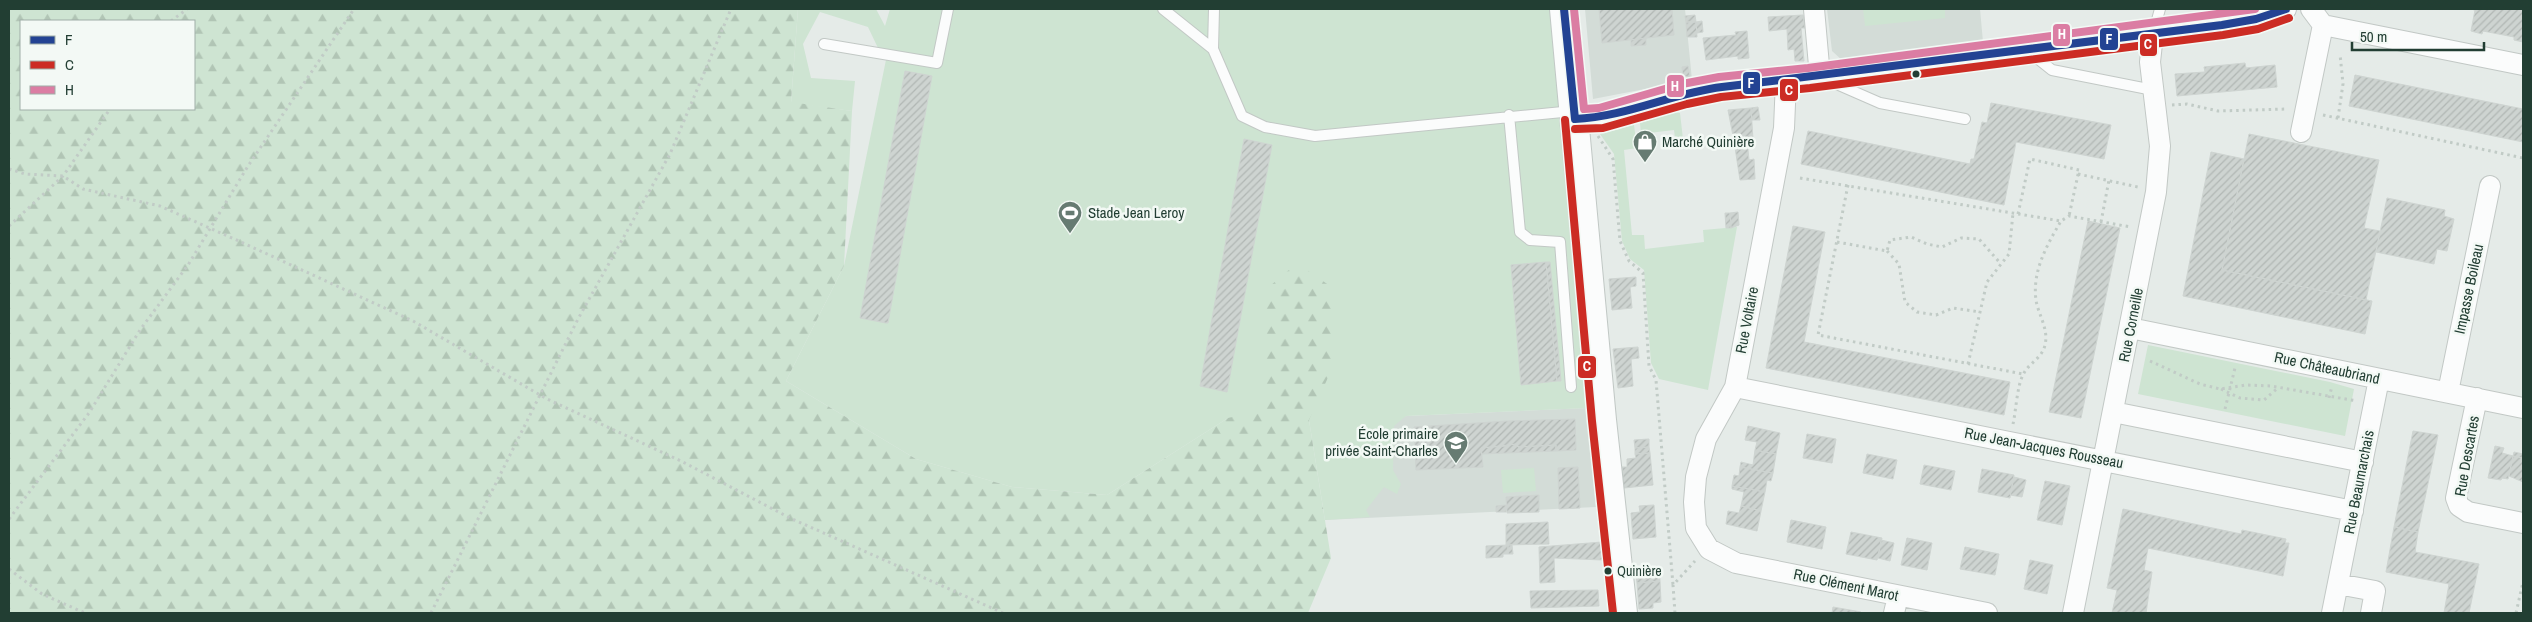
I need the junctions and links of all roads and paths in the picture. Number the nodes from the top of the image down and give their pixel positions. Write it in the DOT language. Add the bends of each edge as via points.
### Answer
graph roads {
  1 [pos="187,9"];
  2 [pos="354,9"];
  3 [pos="731,9"];
  4 [pos="948,9"];
  5 [pos="1163,9"];
  6 [pos="1214,9"];
  7 [pos="1564,9"];
  8 [pos="1814,9"];
  9 [pos="2160,9"];
  10 [pos="2286,9"];
  11 [pos="2311,9"];
  12 [pos="172,20"];
  13 [pos="2323,25"];
  14 [pos="2153,34"];
  15 [pos="824,44"];
  16 [pos="1213,49"];
  17 [pos="2028,50"];
  18 [pos="2340,54"];
  19 [pos="2523,65"];
  20 [pos="1820,77"];
  21 [pos="1786,80"];
  22 [pos="2154,90"];
  23 [pos="2166,106"];
  24 [pos="109,110"];
  25 [pos="2289,110"];
  26 [pos="2318,114"];
  27 [pos="1509,115"];
  28 [pos="1575,115"];
  29 [pos="2338,118"];
  30 [pos="1964,119"];
  31 [pos="2301,132"];
  32 [pos="1598,135"];
  33 [pos="2523,158"];
  34 [pos="9,169"];
  35 [pos="2078,174"];
  36 [pos="63,176"];
  37 [pos="1800,178"];
  38 [pos="2109,180"];
  39 [pos="1848,186"];
  40 [pos="2490,186"];
  41 [pos="2140,187"];
  42 [pos="2013,213"];
  43 [pos="2018,214"];
  44 [pos="2069,216"];
  45 [pos="2061,221"];
  46 [pos="2101,222"];
  47 [pos="9,226"];
  48 [pos="210,229"];
  49 [pos="2138,229"];
  50 [pos="1837,242"];
  51 [pos="1887,250"];
  52 [pos="2001,264"];
  53 [pos="1980,312"];
  54 [pos="2130,328"];
  55 [pos="2150,361"];
  56 [pos="2236,363"];
  57 [pos="1968,364"];
  58 [pos="2023,374"];
  59 [pos="2379,379"];
  60 [pos="2332,383"];
  61 [pos="1571,387"];
  62 [pos="1735,387"];
  63 [pos="2279,387"];
  64 [pos="2230,388"];
  65 [pos="2220,389"];
  66 [pos="2448,392"];
  67 [pos="2229,393"];
  68 [pos="540,395"];
  69 [pos="2329,398"];
  70 [pos="2477,398"];
  71 [pos="2360,402"];
  72 [pos="2523,408"];
  73 [pos="2225,410"];
  74 [pos="2114,412"];
  75 [pos="2012,431"];
  76 [pos="2104,460"];
  77 [pos="2363,462"];
  78 [pos="2353,511"];
  79 [pos="9,519"];
  80 [pos="2523,523"];
  81 [pos="1709,549"];
  82 [pos="9,568"];
  83 [pos="2523,582"];
  84 [pos="2338,584"];
  85 [pos="1673,585"];
  86 [pos="1896,604"];
  87 [pos="85,613"];
  88 [pos="430,613"];
  89 [pos="1003,613"];
  90 [pos="1623,613"];
  91 [pos="1676,613"];
  92 [pos="1987,613"];
  93 [pos="2073,613"];
  94 [pos="2332,613"];
  95 [pos="2370,613"];
  96 [pos="2516,613"];
  1 -- 12 [label="path"];
  2 -- 48 [label="path" via="248,166"];
  3 -- 68 [label="path" via="670,154 578,319"];
  4 -- 15 [label="lane" via="938,64"];
  5 -- 16 [label="lane"];
  6 -- 16 [label="lane"];
  7 -- 28 [label="street"];
  8 -- 20 [label="street"];
  9 -- 14 [label="lane"];
  10 -- 14 [label="street" via="2256,19"];
  11 -- 13 [label="street"];
  13 -- 19 [label="street"];
  13 -- 31 [label="street"];
  14 -- 17 [label="street"];
  14 -- 22 [label="street, Rue Corneille" via="2150,47"];
  16 -- 27 [label="lane" via="1242,116 1265,127 1315,136"];
  17 -- 20 [label="street"];
  17 -- 22 [label="lane" via="2052,70"];
  18 -- 29 [label="path" via="2344,84"];
  20 -- 21 [label="street"];
  20 -- 30 [label="lane" via="1880,104"];
  21 -- 28 [label="street" via="1685,94 1601,118"];
  21 -- 62 [label="street, Rue Voltaire" via="1784,128"];
  22 -- 54 [label="street, Rue Corneille" via="2160,168"];
  23 -- 25 [label="path" via="2187,104 2218,111"];
  24 -- 36 [label="path"];
  26 -- 29 [label="path"];
  27 -- 28 [label="lane"];
  27 -- 61 [label="lane" via="1520,232 1530,240 1560,242"];
  28 -- 90 [label="street"];
  29 -- 33 [label="path"];
  32 -- 85 [label="path" via="1613,159 1620,241 1629,261 1643,273 1649,366 1656,380"];
  34 -- 36 [label="path" via="25,174"];
  35 -- 38 [label="path"];
  35 -- 43 [label="path" via="2079,170 2030,159"];
  35 -- 44 [label="path"];
  36 -- 47 [label="path"];
  36 -- 48 [label="path" via="83,189 160,206"];
  37 -- 39 [label="path"];
  38 -- 41 [label="path"];
  38 -- 46 [label="path"];
  39 -- 42 [label="path"];
  39 -- 50 [label="path"];
  40 -- 66 [label="street, Impasse Boileau"];
  42 -- 43 [label="path"];
  42 -- 52 [label="path" via="2009,254"];
  43 -- 45 [label="path"];
  44 -- 45 [label="path"];
  44 -- 46 [label="path"];
  45 -- 58 [label="path" via="2036,274 2036,300 2046,343 2042,354"];
  46 -- 49 [label="path"];
  48 -- 68 [label="path" via="413,321"];
  48 -- 79 [label="path" via="140,330 89,413"];
  50 -- 51 [label="path"];
  50 -- 57 [label="path" via="1818,335"];
  51 -- 52 [label="path" via="1890,240 1911,237 1942,247 1961,238 1979,239"];
  51 -- 53 [label="path" via="1899,264 1905,302 1917,312 1936,315 1954,308"];
  52 -- 53 [label="path" via="1987,282"];
  53 -- 57 [label="path"];
  54 -- 59 [label="street, Rue Châteaubriand"];
  54 -- 74 [label="street, Rue Corneille"];
  55 -- 65 [label="path" via="2200,384"];
  56 -- 64 [label="path"];
  57 -- 58 [label="path"];
  58 -- 75 [label="path"];
  59 -- 66 [label="street, Rue Châteaubriand"];
  59 -- 77 [label="street, Rue Beaumarchais"];
  60 -- 69 [label="path"];
  62 -- 76 [label="street, Rue Jean-Jacques Rousseau"];
  62 -- 81 [label="street, Rue Voltaire" via="1706,440 1696,476 1696,528"];
  63 -- 64 [label="path" via="2246,385"];
  63 -- 67 [label="path" via="2264,400 2240,398"];
  63 -- 69 [label="path"];
  64 -- 65 [label="path"];
  64 -- 67 [label="path"];
  65 -- 67 [label="path"];
  66 -- 70 [label="street, Rue Châteaubriand"];
  67 -- 73 [label="path"];
  68 -- 88 [label="path"];
  68 -- 89 [label="path" via="681,461 790,518"];
  69 -- 71 [label="path"];
  70 -- 72 [label="street, Rue Châteaubriand"];
  70 -- 80 [label="street, Rue Descartes" via="2456,498 2459,506 2468,512"];
  74 -- 76 [label="street, Rue Corneille"];
  74 -- 77 [label="street"];
  76 -- 78 [label="street, Rue Jean-Jacques Rousseau"];
  76 -- 93 [label="street, Rue Corneille"];
  77 -- 78 [label="street, Rue Beaumarchais"];
  78 -- 84 [label="street, Rue Beaumarchais"];
  81 -- 85 [label="path"];
  81 -- 86 [label="street, Rue Clément Marot" via="1736,563"];
  82 -- 87 [label="path" via="42,594"];
  83 -- 96 [label="path"];
  84 -- 94 [label="street, Rue Beaumarchais"];
  84 -- 95 [label="street" via="2375,592"];
  85 -- 91 [label="path"];
  86 -- 92 [label="street, Rue Clément Marot"];
}
